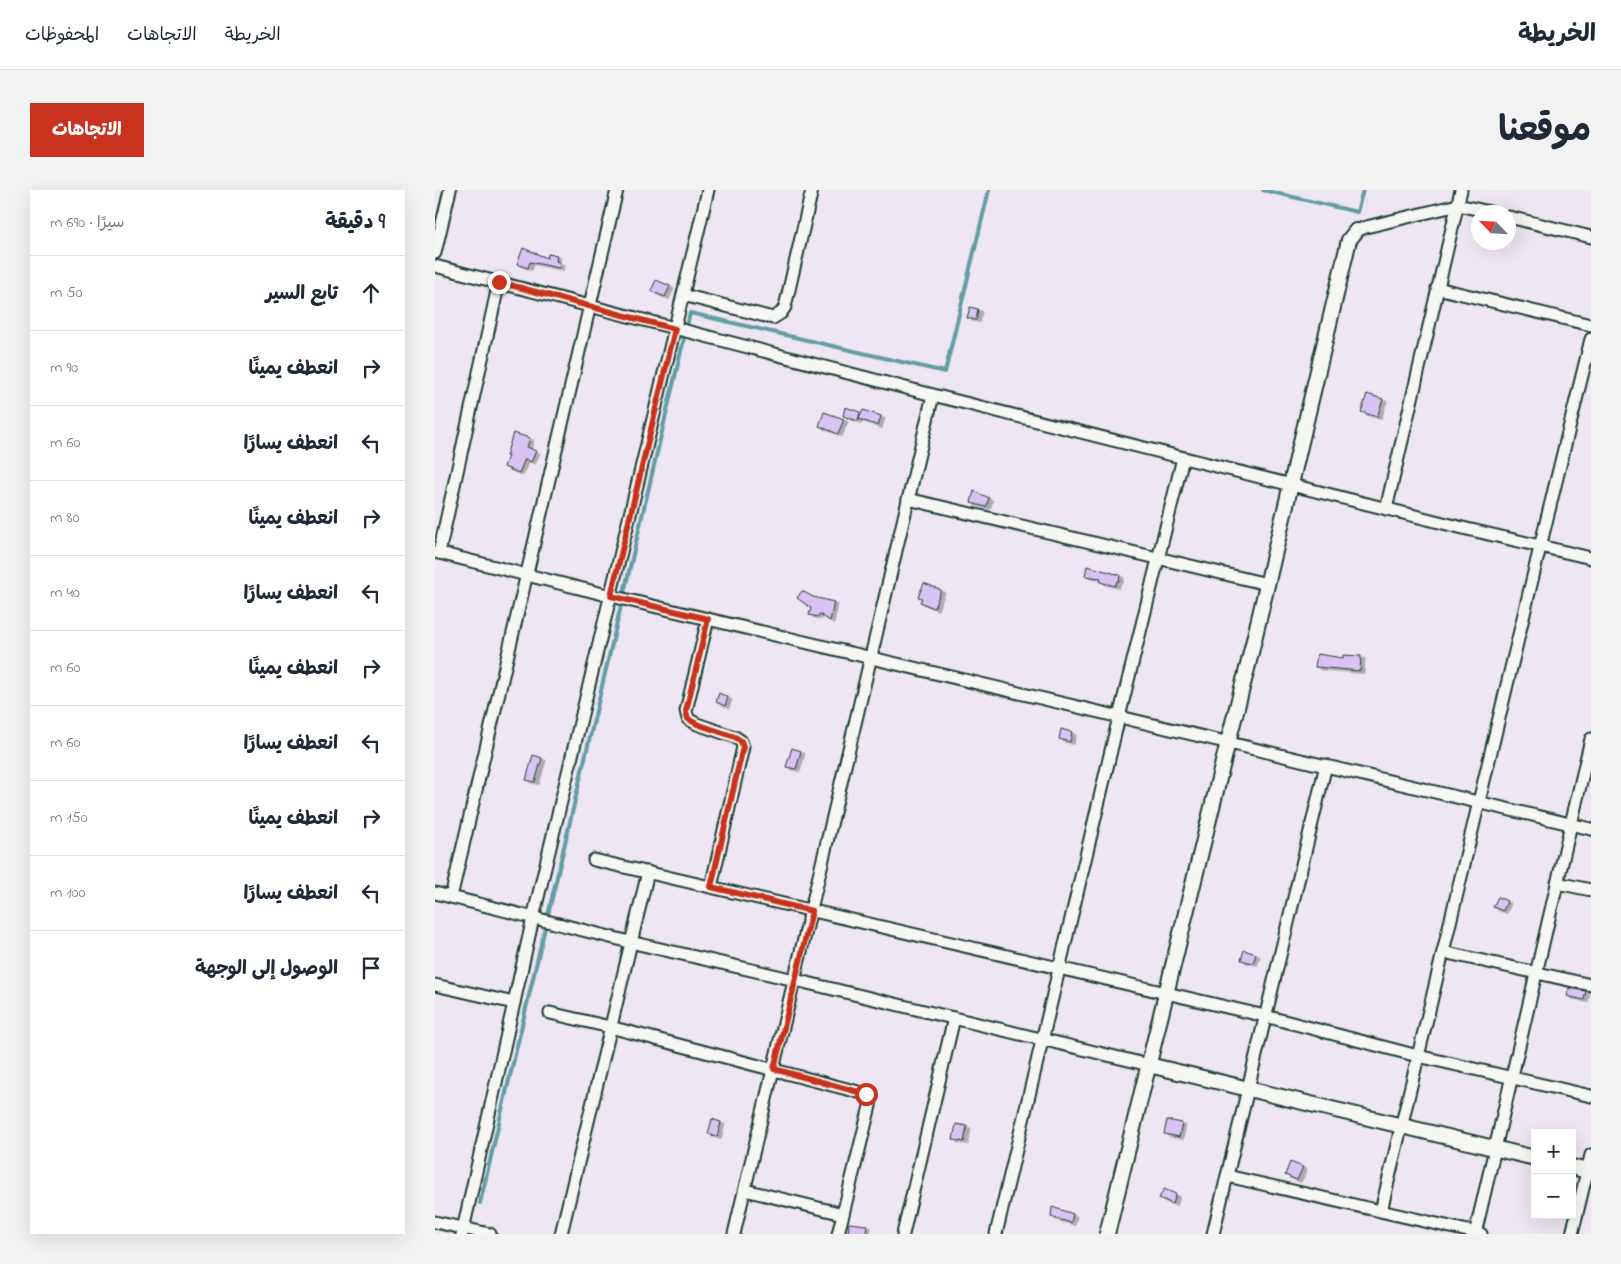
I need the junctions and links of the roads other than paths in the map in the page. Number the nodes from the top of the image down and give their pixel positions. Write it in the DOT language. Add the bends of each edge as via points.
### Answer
graph roads {
  1 [pos="450,190"];
  2 [pos="617,190"];
  3 [pos="708,190"];
  4 [pos="812,190"];
  5 [pos="1461,190"];
  6 [pos="1458,205"];
  7 [pos="1471,208"];
  8 [pos="1516,219"];
  9 [pos="1356,231"];
  10 [pos="1591,237"];
  11 [pos="435,252"];
  12 [pos="435,266"];
  13 [pos="499,282"];
  14 [pos="1437,288"];
  15 [pos="683,295"];
  16 [pos="589,306"];
  17 [pos="1591,325"];
  18 [pos="675,329"];
  19 [pos="1591,339"];
  20 [pos="933,395"];
  21 [pos="1183,458"];
  22 [pos="1291,485"];
  23 [pos="908,499"];
  24 [pos="1386,509"];
  25 [pos="1540,547"];
  26 [pos="437,553"];
  27 [pos="1158,558"];
  28 [pos="1591,558"];
  29 [pos="527,575"];
  30 [pos="1267,584"];
  31 [pos="611,596"];
  32 [pos="708,619"];
  33 [pos="871,657"];
  34 [pos="1119,717"];
  35 [pos="1591,739"];
  36 [pos="1228,742"];
  37 [pos="1326,765"];
  38 [pos="1479,802"];
  39 [pos="1571,824"];
  40 [pos="1591,829"];
  41 [pos="594,860"];
  42 [pos="648,872"];
  43 [pos="1557,883"];
  44 [pos="711,887"];
  45 [pos="1591,890"];
  46 [pos="435,893"];
  47 [pos="451,897"];
  48 [pos="812,911"];
  49 [pos="533,918"];
  50 [pos="630,942"];
  51 [pos="1443,952"];
  52 [pos="1059,967"];
  53 [pos="1537,972"];
  54 [pos="795,980"];
  55 [pos="1591,984"];
  56 [pos="435,985"];
  57 [pos="1166,993"];
  58 [pos="514,1003"];
  59 [pos="550,1013"];
  60 [pos="1265,1016"];
  61 [pos="953,1018"];
  62 [pos="609,1027"];
  63 [pos="1043,1040"];
  64 [pos="1418,1056"];
  65 [pos="1149,1065"];
  66 [pos="774,1069"];
  67 [pos="1512,1078"];
  68 [pos="1248,1089"];
  69 [pos="1591,1096"];
  70 [pos="1401,1126"];
  71 [pos="1495,1149"];
  72 [pos="1591,1155"];
  73 [pos="1531,1157"];
  74 [pos="1576,1168"];
  75 [pos="1589,1171"];
  76 [pos="1227,1176"];
  77 [pos="745,1190"];
  78 [pos="1381,1211"];
  79 [pos="843,1214"];
  80 [pos="435,1222"];
  81 [pos="463,1231"];
  82 [pos="491,1234"];
  83 [pos="561,1234"];
  84 [pos="734,1234"];
  85 [pos="838,1234"];
  86 [pos="903,1234"];
  87 [pos="996,1234"];
  88 [pos="1107,1234"];
  89 [pos="1213,1234"];
  90 [pos="1477,1234"];
  91 [pos="1572,1234"];
  1 -- 11 [label="street"];
  2 -- 16 [label="street"];
  3 -- 15 [label="street"];
  4 -- 15 [label="street" via="781,313 773,318"];
  5 -- 6 [label="street"];
  6 -- 7 [label="street"];
  6 -- 9 [label="street"];
  6 -- 14 [label="street"];
  8 -- 10 [label="street"];
  9 -- 22 [label="street" via="1349,240"];
  12 -- 13 [label="street"];
  13 -- 16 [label="street"];
  13 -- 26 [label="street"];
  14 -- 17 [label="street"];
  14 -- 24 [label="street"];
  15 -- 18 [label="street"];
  16 -- 18 [label="street"];
  16 -- 29 [label="street"];
  18 -- 20 [label="street"];
  18 -- 31 [label="street"];
  19 -- 25 [label="street"];
  20 -- 21 [label="street"];
  20 -- 23 [label="street"];
  21 -- 22 [label="street"];
  21 -- 27 [label="street"];
  22 -- 24 [label="street"];
  22 -- 30 [label="street"];
  23 -- 27 [label="street"];
  23 -- 33 [label="street"];
  24 -- 25 [label="street"];
  25 -- 28 [label="street"];
  25 -- 38 [label="street"];
  26 -- 29 [label="street"];
  27 -- 30 [label="street"];
  27 -- 34 [label="street"];
  29 -- 31 [label="street"];
  29 -- 47 [label="street"];
  30 -- 36 [label="street"];
  31 -- 32 [label="street"];
  31 -- 49 [label="street"];
  32 -- 33 [label="street"];
  32 -- 44 [label="street" via="686,711 688,719 735,737 743,747"];
  33 -- 34 [label="street"];
  33 -- 48 [label="street"];
  34 -- 36 [label="street"];
  34 -- 52 [label="street"];
  35 -- 39 [label="street"];
  36 -- 37 [label="street"];
  36 -- 57 [label="street"];
  37 -- 38 [label="street"];
  37 -- 60 [label="street"];
  38 -- 39 [label="street"];
  38 -- 51 [label="street"];
  39 -- 40 [label="street"];
  39 -- 43 [label="street"];
  41 -- 42 [label="street"];
  42 -- 44 [label="street"];
  42 -- 50 [label="street"];
  43 -- 45 [label="street"];
  43 -- 53 [label="street"];
  44 -- 48 [label="street"];
  46 -- 47 [label="street"];
  47 -- 49 [label="street"];
  48 -- 52 [label="street"];
  48 -- 54 [label="street"];
  49 -- 50 [label="street"];
  49 -- 58 [label="street"];
  50 -- 54 [label="street"];
  50 -- 62 [label="street"];
  51 -- 53 [label="street"];
  51 -- 64 [label="street"];
  52 -- 57 [label="street"];
  52 -- 63 [label="street"];
  53 -- 55 [label="street"];
  53 -- 67 [label="street"];
  54 -- 61 [label="street"];
  54 -- 66 [label="street"];
  56 -- 58 [label="street"];
  57 -- 60 [label="street"];
  57 -- 65 [label="street"];
  58 -- 81 [label="street"];
  59 -- 62 [label="street"];
  60 -- 64 [label="street"];
  60 -- 68 [label="street"];
  61 -- 63 [label="street"];
  61 -- 86 [label="street"];
  62 -- 66 [label="street"];
  62 -- 83 [label="street"];
  63 -- 65 [label="street"];
  63 -- 87 [label="street"];
  64 -- 67 [label="street"];
  64 -- 70 [label="street"];
  65 -- 68 [label="street"];
  65 -- 88 [label="street"];
  66 -- 77 [label="street"];
  66 -- 79 [label="street" via="871,1098"];
  67 -- 69 [label="street"];
  67 -- 71 [label="street"];
  68 -- 70 [label="street"];
  68 -- 76 [label="street"];
  70 -- 71 [label="street"];
  70 -- 78 [label="street"];
  71 -- 73 [label="street"];
  71 -- 90 [label="street"];
  72 -- 75 [label="street"];
  74 -- 75 [label="street"];
  75 -- 91 [label="street"];
  76 -- 78 [label="street"];
  76 -- 89 [label="street"];
  77 -- 79 [label="street"];
  77 -- 84 [label="street"];
  78 -- 90 [label="street"];
  79 -- 85 [label="street"];
  80 -- 81 [label="street"];
  81 -- 82 [label="street"];
}
